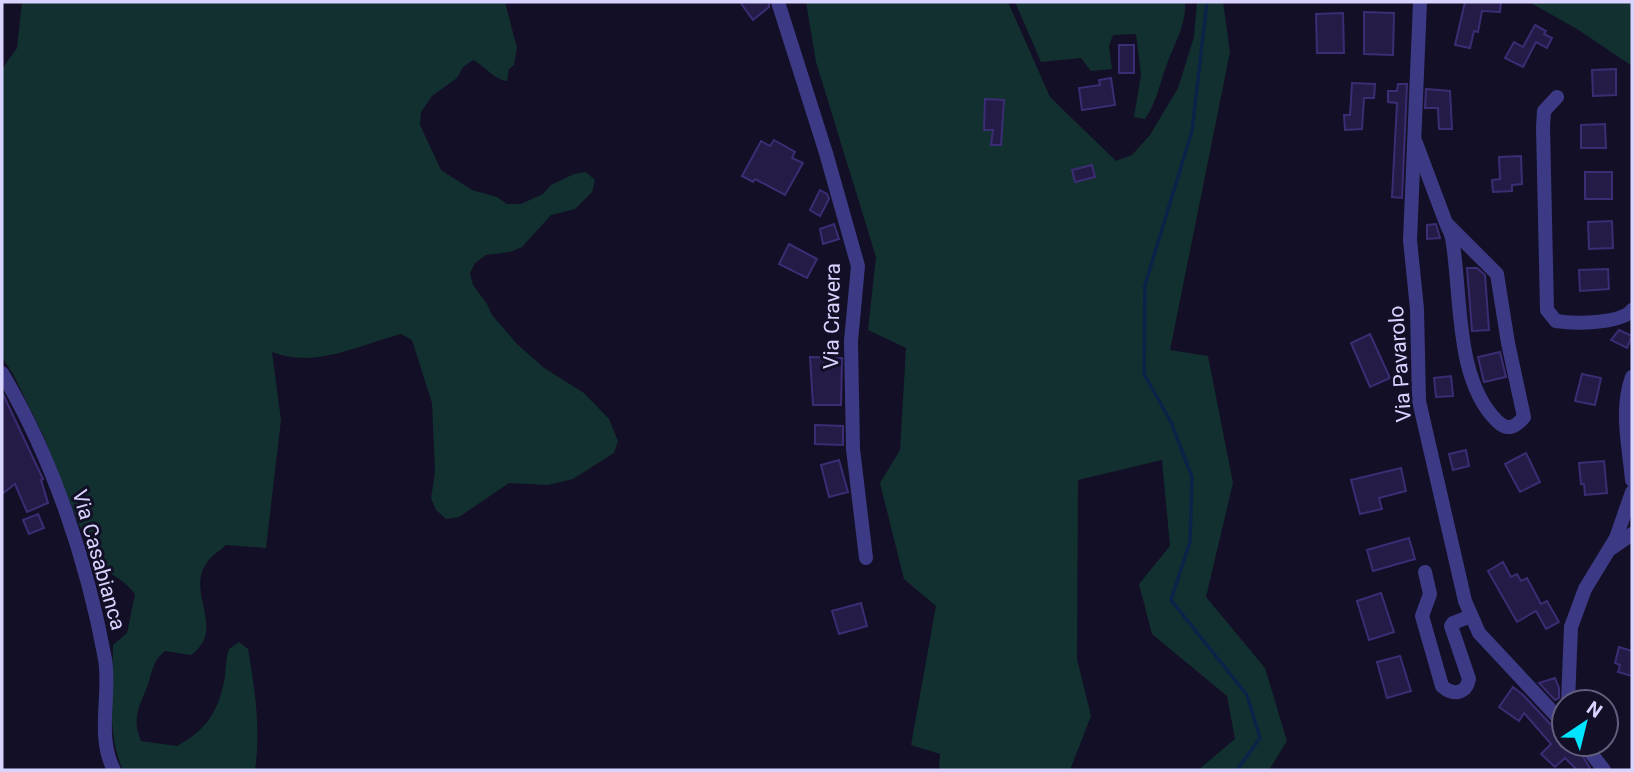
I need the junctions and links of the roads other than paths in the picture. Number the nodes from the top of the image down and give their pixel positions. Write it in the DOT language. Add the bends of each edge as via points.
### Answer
graph roads {
  1 [pos="779,2"];
  2 [pos="1420,2"];
  3 [pos="1557,97"];
  4 [pos="1414,139"];
  5 [pos="1446,223"];
  6 [pos="1632,310"];
  7 [pos="2,373"];
  8 [pos="1632,377"];
  9 [pos="1632,480"];
  10 [pos="1632,492"];
  11 [pos="1632,534"];
  12 [pos="1608,551"];
  13 [pos="866,558"];
  14 [pos="1424,572"];
  15 [pos="1471,616"];
  16 [pos="1570,688"];
  17 [pos="1550,705"];
  18 [pos="114,770"];
  1 -- 13 [label="street, Via Cravera" via="858,266 851,341 853,449"];
  2 -- 4 [label="street, Via Pavarolo"];
  3 -- 6 [label="street" via="1544,111 1543,127 1547,310 1556,321 1567,323 1621,319"];
  4 -- 5 [label="street"];
  4 -- 15 [label="street, Via Pavarolo" via="1410,240 1419,401"];
  5 -- 5 [label="street" via="1497,274 1523,406 1524,417 1511,428 1486,408 1472,379 1452,235"];
  7 -- 18 [label="street, Via Casabianca" via="26,413 79,554 106,665 104,737"];
  8 -- 9 [label="street" via="1626,391"];
  10 -- 12 [label="street"];
  11 -- 12 [label="street"];
  12 -- 16 [label="street" via="1585,589 1571,627"];
  14 -- 15 [label="street" via="1430,594 1422,616 1443,686 1451,692 1465,690 1469,679 1451,626"];
  15 -- 17 [label="street, Via Pavarolo" via="1479,633"];
}
